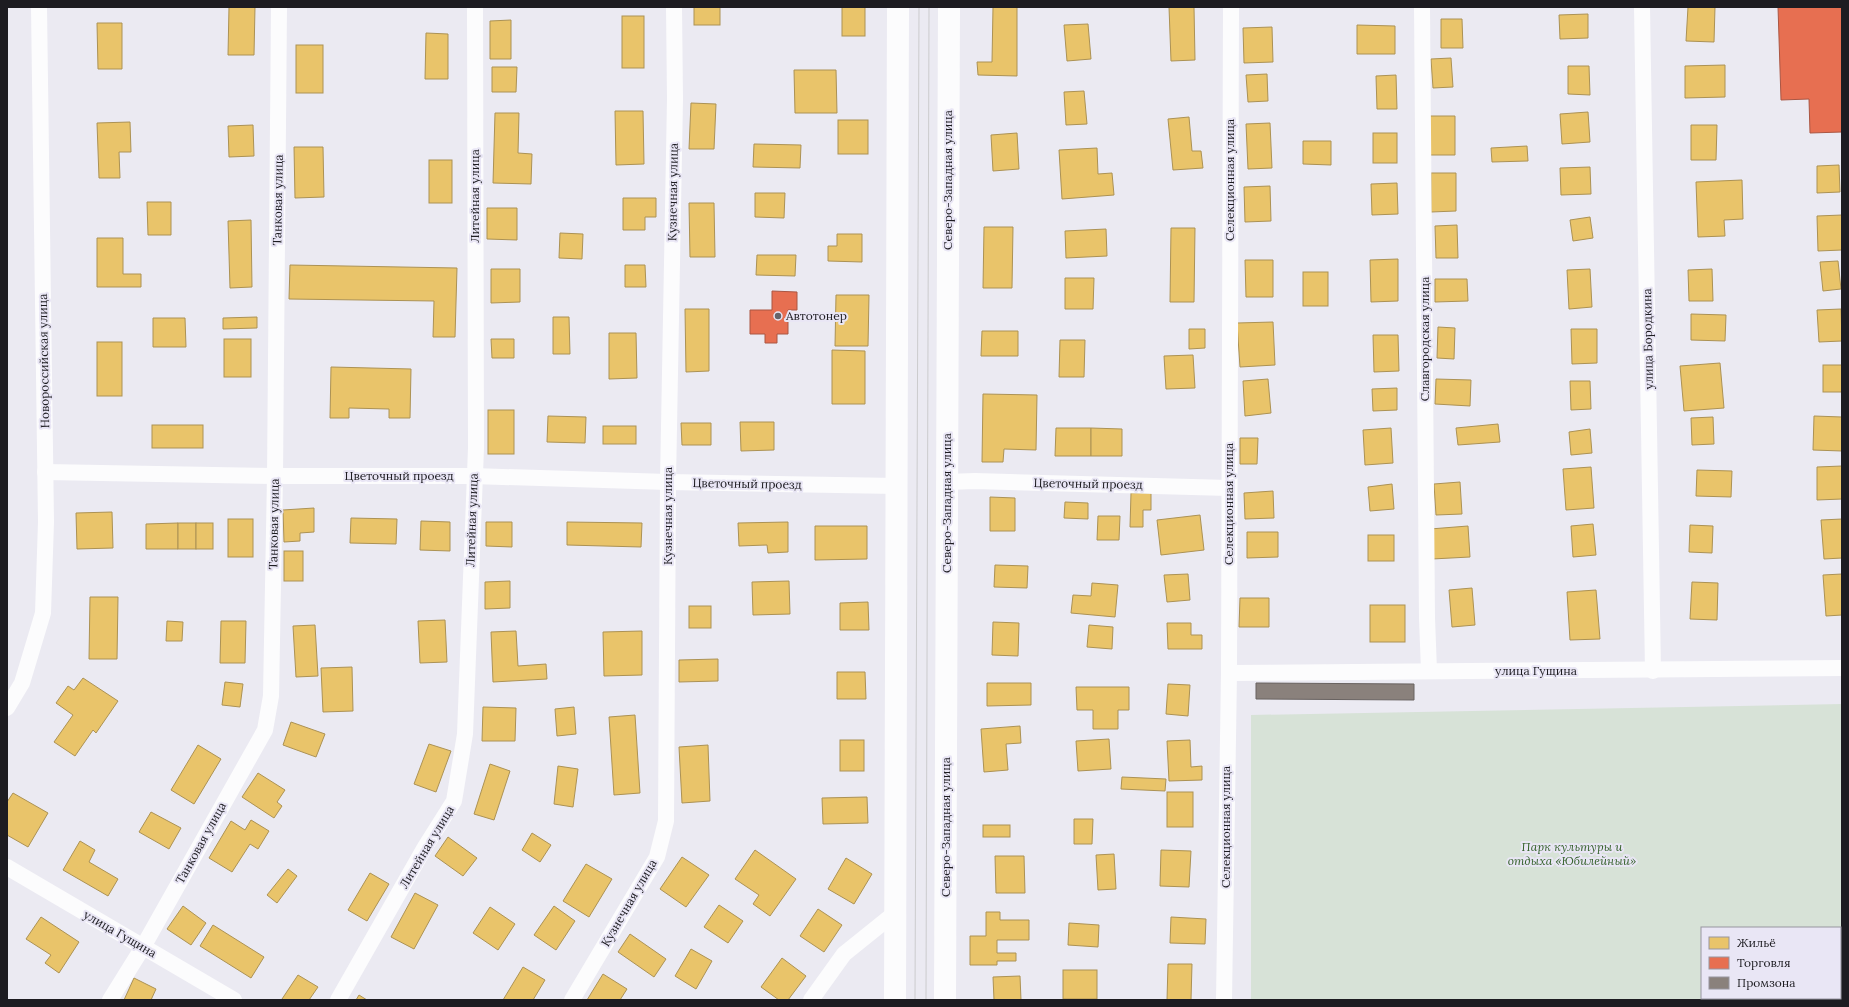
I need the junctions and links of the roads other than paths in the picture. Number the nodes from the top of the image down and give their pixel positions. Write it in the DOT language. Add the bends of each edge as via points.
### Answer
graph roads {
  1 [pos="39,7"];
  2 [pos="279,7"];
  3 [pos="475,7"];
  4 [pos="674,7"];
  5 [pos="898,7"];
  6 [pos="949,7"];
  7 [pos="1231,7"];
  8 [pos="1422,7"];
  9 [pos="1642,7"];
  10 [pos="46,472"];
  11 [pos="275,476"];
  12 [pos="474,476"];
  13 [pos="668,482"];
  14 [pos="947,482"];
  15 [pos="897,486"];
  16 [pos="1229,488"];
  17 [pos="1842,668"];
  18 [pos="1653,670"];
  19 [pos="1429,671"];
  20 [pos="1229,673"];
  21 [pos="7,708"];
  22 [pos="7,867"];
  23 [pos="895,913"];
  24 [pos="142,947"];
  25 [pos="110,1000"];
  26 [pos="234,1000"];
  27 [pos="338,1000"];
  28 [pos="572,1000"];
  29 [pos="811,1000"];
  30 [pos="895,1000"];
  31 [pos="946,1000"];
  32 [pos="1224,1000"];
  1 -- 10 [label="street, Новороссийская улица"];
  2 -- 11 [label="street, Танковая улица"];
  3 -- 12 [label="street, Литейная улица"];
  4 -- 13 [label="street, Кузнечная улица" via="675,99"];
  5 -- 15 [label="main road"];
  6 -- 14 [label="main road, Северо-Западная улица"];
  7 -- 16 [label="street, Селекционная улица"];
  8 -- 19 [label="street, Славгородская улица"];
  9 -- 18 [label="street, улица Бородкина"];
  10 -- 11 [label="street, Цветочный проезд"];
  10 -- 21 [label="street, Новороссийская улица" via="43,612 22,683"];
  11 -- 12 [label="street, Цветочный проезд"];
  11 -- 24 [label="street, Танковая улица" via="271,696 265,730"];
  12 -- 13 [label="street, Цветочный проезд"];
  12 -- 27 [label="street, Литейная улица" via="465,734 454,801"];
  13 -- 15 [label="street, Цветочный проезд"];
  13 -- 28 [label="street, Кузнечная улица" via="666,821 656,858"];
  14 -- 16 [label="street, Цветочный проезд"];
  14 -- 31 [label="main road, Северо-Западная улица"];
  15 -- 23 [label="main road"];
  16 -- 20 [label="street, Селекционная улица"];
  17 -- 18 [label="street, улица Гущина"];
  18 -- 19 [label="street, улица Гущина"];
  19 -- 20 [label="street, улица Гущина"];
  20 -- 32 [label="street, Селекционная улица"];
  22 -- 24 [label="street, улица Гущина"];
  23 -- 29 [label="street" via="844,954"];
  23 -- 30 [label="main road"];
  24 -- 25 [label="street, Танковая улица"];
  24 -- 26 [label="street, улица Гущина"];
}
